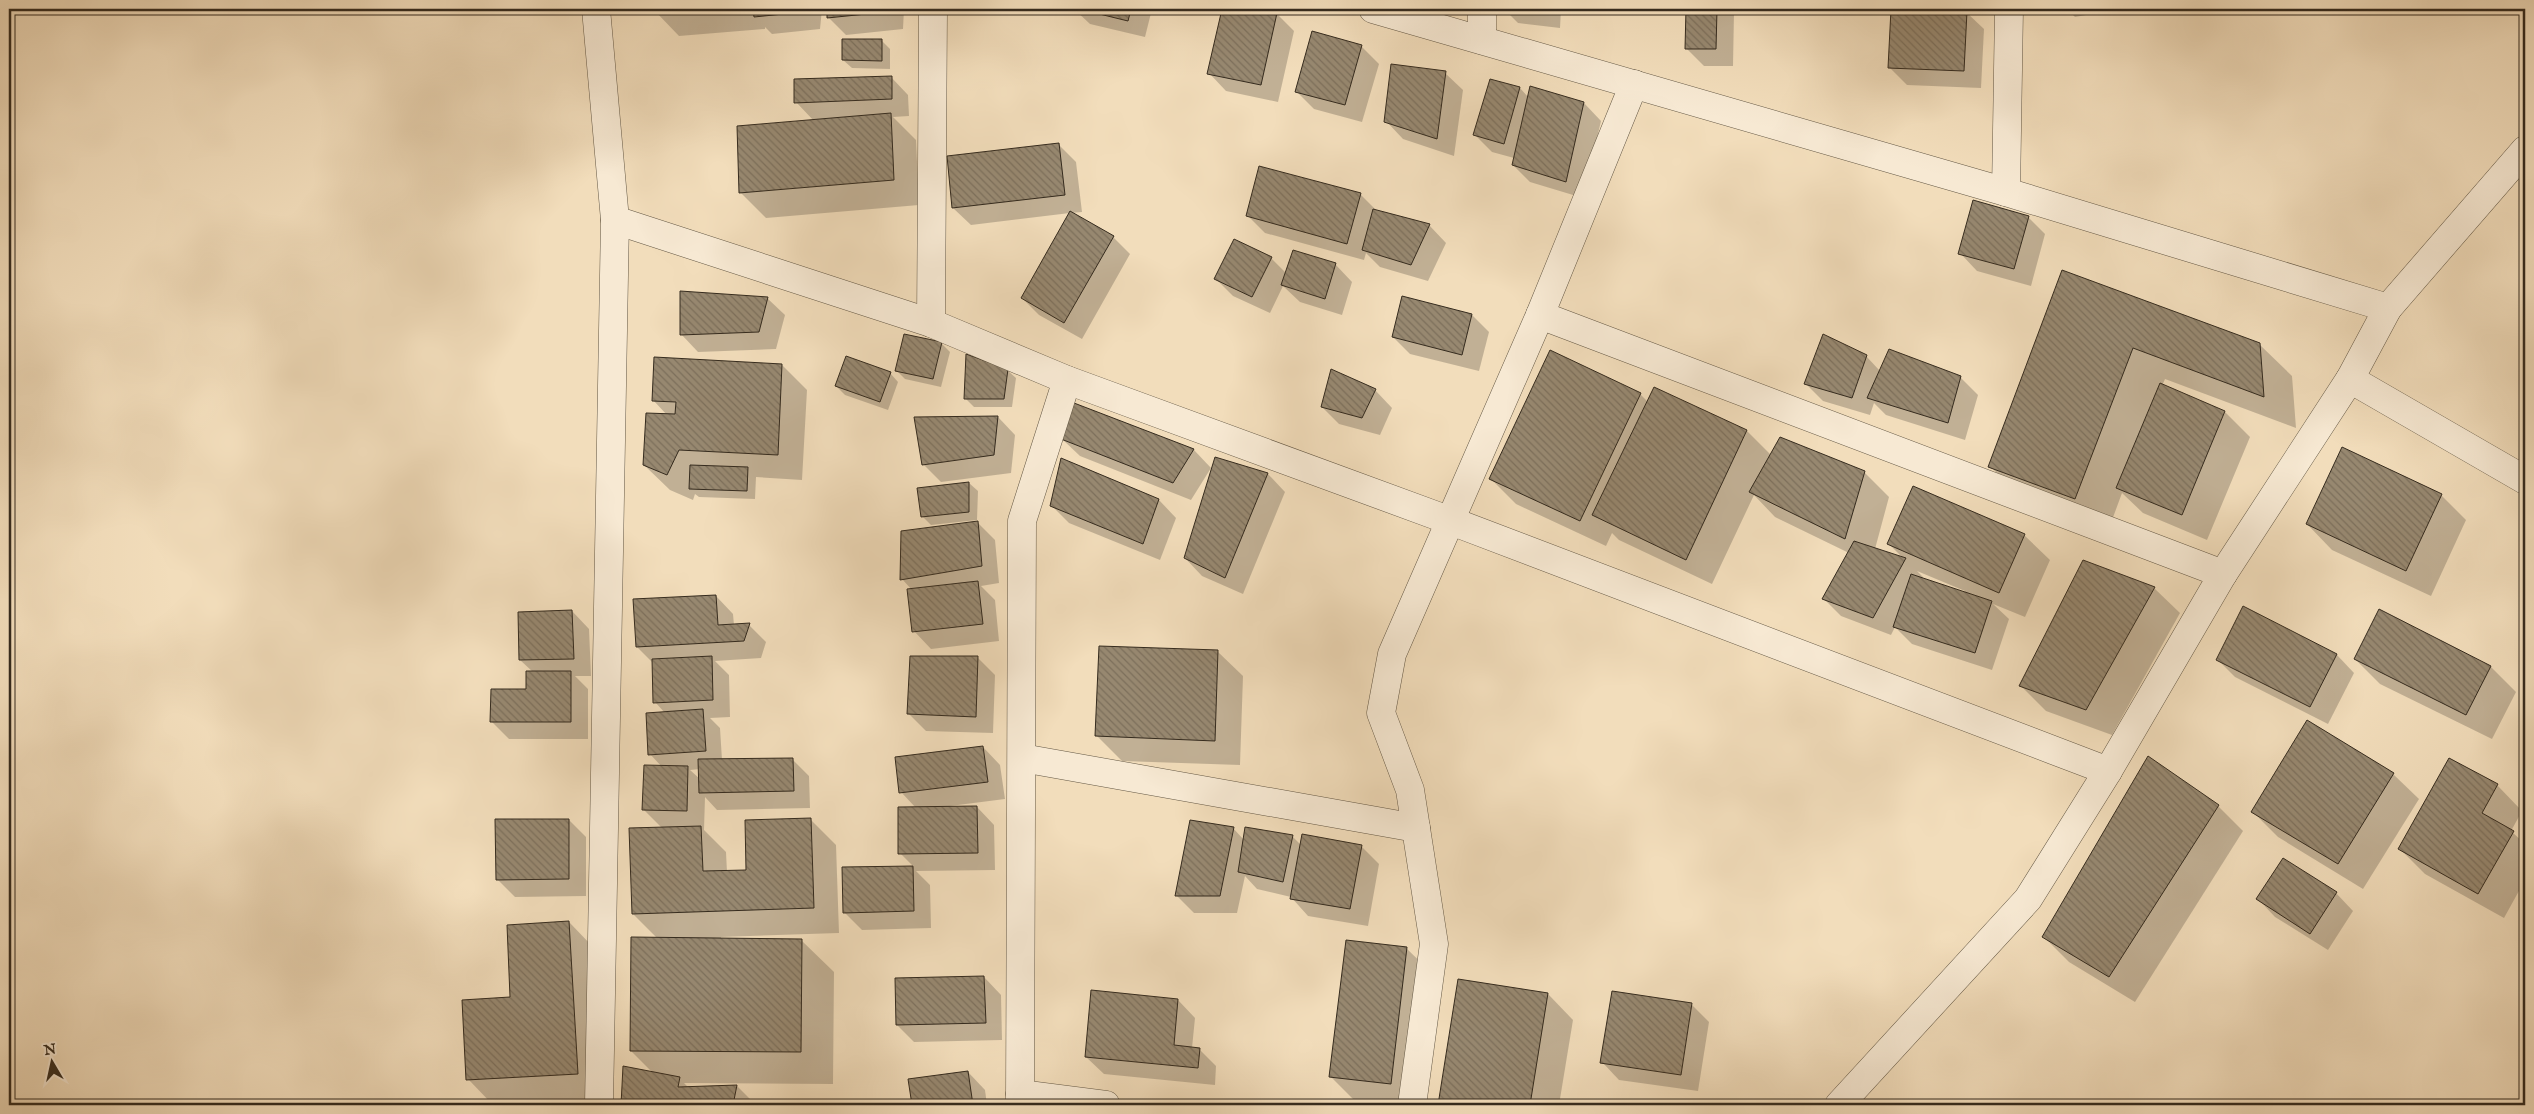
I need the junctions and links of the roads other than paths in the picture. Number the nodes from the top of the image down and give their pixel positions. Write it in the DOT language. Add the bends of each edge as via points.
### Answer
graph roads {
  1 [pos="596,9"];
  2 [pos="933,9"];
  3 [pos="1373,9"];
  4 [pos="1482,9"];
  5 [pos="2009,9"];
  6 [pos="1482,40"];
  7 [pos="1634,84"];
  8 [pos="2525,150"];
  9 [pos="2006,192"];
  10 [pos="615,220"];
  11 [pos="2388,308"];
  12 [pos="1540,315"];
  13 [pos="931,324"];
  14 [pos="2350,379"];
  15 [pos="1066,380"];
  16 [pos="2525,480"];
  17 [pos="1451,521"];
  18 [pos="2223,574"];
  19 [pos="1022,758"];
  20 [pos="2108,771"];
  21 [pos="1416,828"];
  22 [pos="1020,1100"];
  23 [pos="599,1105"];
  24 [pos="1106,1105"];
  25 [pos="1412,1105"];
  26 [pos="1839,1105"];
  1 -- 10 [label="street"];
  2 -- 13 [label="street"];
  3 -- 6 [label="street"];
  4 -- 6 [label="street"];
  5 -- 9 [label="street"];
  6 -- 7 [label="street"];
  7 -- 9 [label="street"];
  7 -- 12 [label="street"];
  8 -- 11 [label="street"];
  9 -- 11 [label="street"];
  10 -- 13 [label="street"];
  10 -- 23 [label="street"];
  11 -- 14 [label="street"];
  12 -- 17 [label="street"];
  12 -- 18 [label="street"];
  13 -- 15 [label="street"];
  14 -- 16 [label="street"];
  14 -- 18 [label="street"];
  15 -- 17 [label="street"];
  15 -- 19 [label="street" via="1022,521"];
  17 -- 20 [label="street"];
  17 -- 21 [label="street" via="1392,654 1381,713 1410,790"];
  18 -- 20 [label="street"];
  19 -- 21 [label="street"];
  19 -- 22 [label="street"];
  20 -- 26 [label="street" via="2028,899"];
  21 -- 25 [label="street" via="1434,944"];
  22 -- 24 [label="street"];
}
